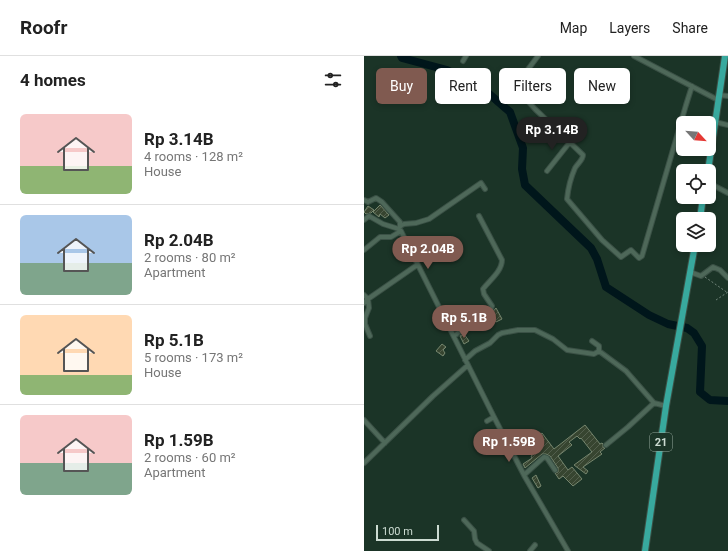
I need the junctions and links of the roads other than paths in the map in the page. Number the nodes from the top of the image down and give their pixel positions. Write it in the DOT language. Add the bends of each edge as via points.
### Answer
graph roads {
  1 [pos="466,56"];
  2 [pos="538,56"];
  3 [pos="634,56"];
  4 [pos="725,56"];
  5 [pos="643,58"];
  6 [pos="463,61"];
  7 [pos="725,77"];
  8 [pos="692,86"];
  9 [pos="728,96"];
  10 [pos="719,98"];
  11 [pos="716,116"];
  12 [pos="716,122"];
  13 [pos="728,125"];
  14 [pos="570,142"];
  15 [pos="547,171"];
  16 [pos="716,187"];
  17 [pos="485,189"];
  18 [pos="728,193"];
  19 [pos="364,200"];
  20 [pos="479,216"];
  21 [pos="364,220"];
  22 [pos="400,229"];
  23 [pos="364,250"];
  24 [pos="694,252"];
  25 [pos="417,265"];
  26 [pos="690,272"];
  27 [pos="728,278"];
  28 [pos="364,295"];
  29 [pos="368,299"];
  30 [pos="364,303"];
  31 [pos="370,336"];
  32 [pos="454,336"];
  33 [pos="592,340"];
  34 [pos="599,351"];
  35 [pos="465,360"];
  36 [pos="468,365"];
  37 [pos="654,403"];
  38 [pos="666,406"];
  39 [pos="494,417"];
  40 [pos="364,420"];
  41 [pos="487,421"];
  42 [pos="385,443"];
  43 [pos="606,445"];
  44 [pos="364,463"];
  45 [pos="555,470"];
  46 [pos="524,475"];
  47 [pos="464,520"];
  48 [pos="535,545"];
  49 [pos="489,551"];
  50 [pos="530,551"];
  51 [pos="568,551"];
  52 [pos="645,551"];
  1 -- 6 [label="street"];
  2 -- 14 [label="street" via="517,84 517,89"];
  3 -- 5 [label="street"];
  4 -- 7 [label="highway"];
  5 -- 8 [label="street"];
  7 -- 10 [label="highway"];
  8 -- 10 [label="street"];
  8 -- 14 [label="street" via="640,258 631,250 622,257 619,256 568,201 572,176 583,156"];
  9 -- 10 [label="street"];
  10 -- 11 [label="highway"];
  12 -- 13 [label="street"];
  14 -- 15 [label="street"];
  16 -- 18 [label="street"];
  17 -- 22 [label="street" via="481,183 429,219 404,224"];
  19 -- 22 [label="street" via="368,202 376,198 400,222"];
  20 -- 32 [label="street" via="502,262 483,289 492,306 491,309"];
  21 -- 22 [label="street" via="369,216"];
  22 -- 23 [label="street" via="391,237 380,237"];
  22 -- 25 [label="street"];
  24 -- 26 [label="highway, 21"];
  25 -- 29 [label="street"];
  25 -- 32 [label="street"];
  26 -- 27 [label="street" via="701,276 713,267"];
  26 -- 38 [label="highway, 21"];
  28 -- 29 [label="street"];
  29 -- 30 [label="street"];
  29 -- 31 [label="street" via="370,308 365,324"];
  32 -- 35 [label="street"];
  33 -- 34 [label="street"];
  34 -- 35 [label="street" via="594,354 567,350 535,330 518,330 502,333"];
  34 -- 37 [label="street" via="626,371"];
  35 -- 36 [label="street"];
  36 -- 39 [label="street"];
  36 -- 42 [label="street"];
  37 -- 38 [label="street"];
  37 -- 43 [label="street"];
  38 -- 52 [label="highway, 21"];
  39 -- 41 [label="street"];
  39 -- 46 [label="street"];
  40 -- 42 [label="street"];
  42 -- 44 [label="street"];
  45 -- 46 [label="street" via="544,457"];
  46 -- 51 [label="street"];
  47 -- 49 [label="street" via="474,531 477,543"];
  48 -- 50 [label="street"];
}
